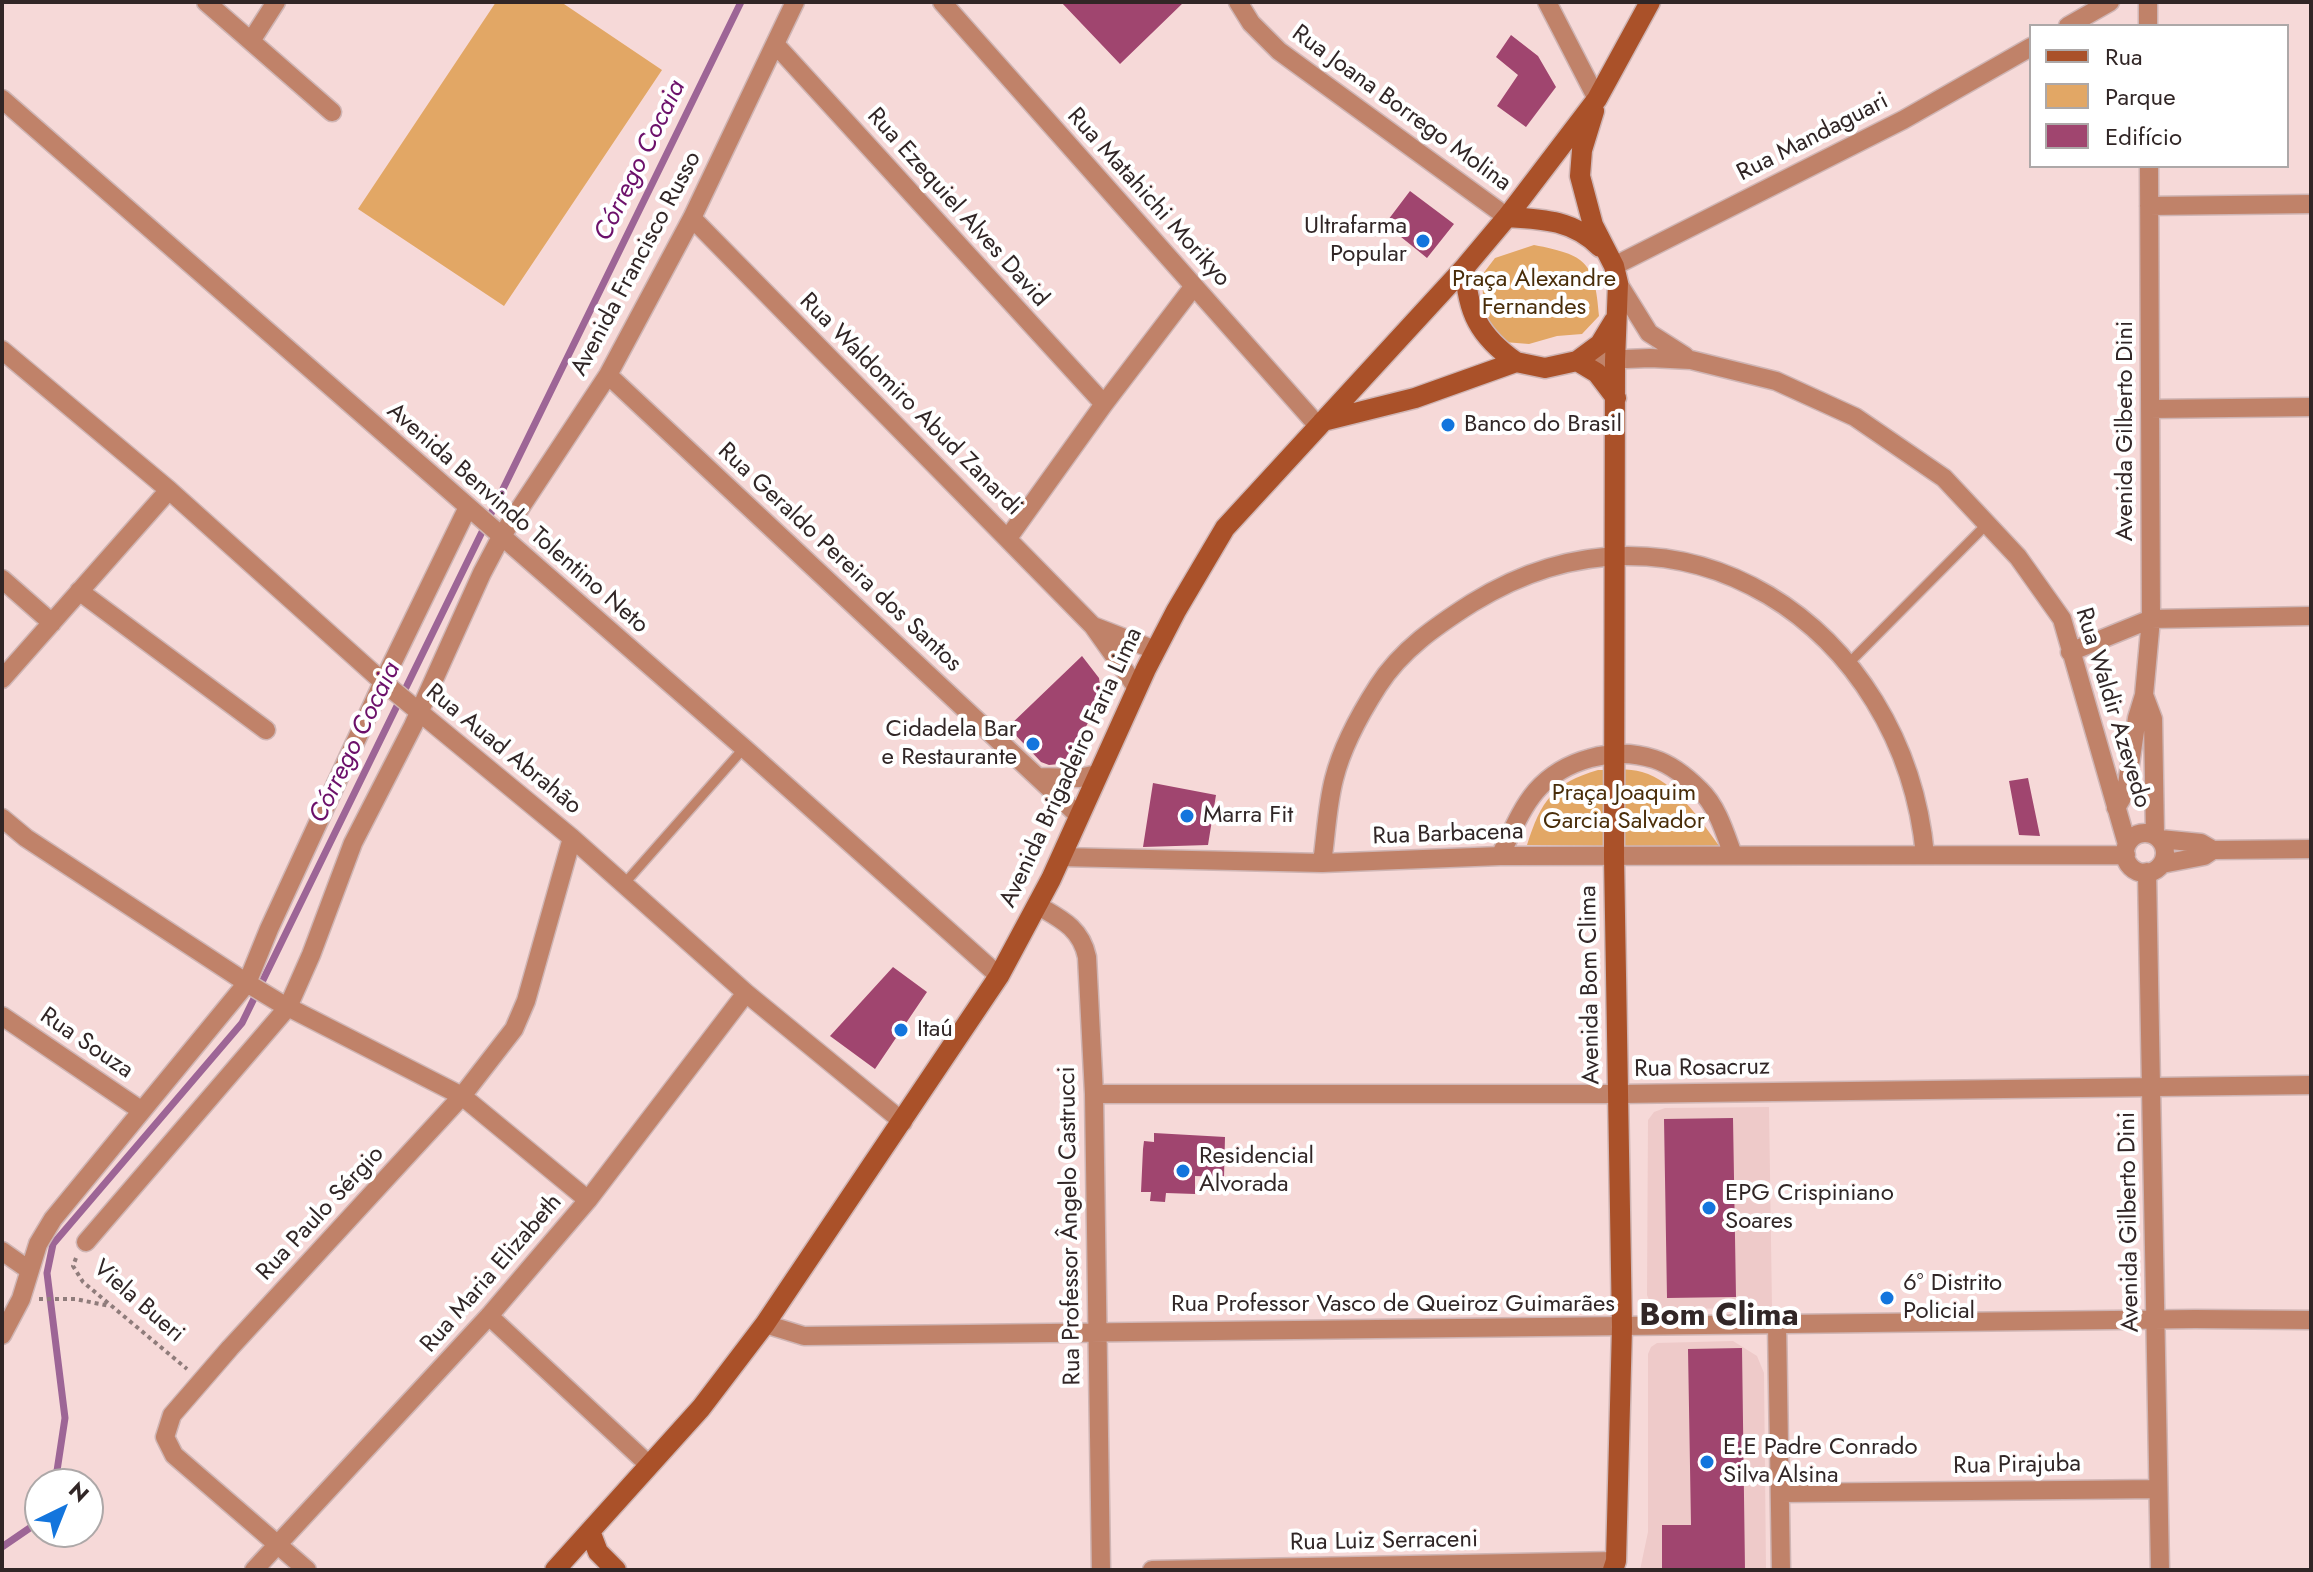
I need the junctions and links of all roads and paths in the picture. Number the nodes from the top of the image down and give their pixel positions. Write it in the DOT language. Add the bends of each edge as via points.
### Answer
graph roads {
  1 [pos="206,2"];
  2 [pos="276,2"];
  3 [pos="795,2"];
  4 [pos="942,2"];
  5 [pos="1238,2"];
  6 [pos="1547,2"];
  7 [pos="1650,2"];
  8 [pos="2110,2"];
  9 [pos="2148,2"];
  10 [pos="2072,24"];
  11 [pos="2148,24"];
  12 [pos="251,41"];
  13 [pos="775,44"];
  14 [pos="2029,48"];
  15 [pos="2,99"];
  16 [pos="1597,99"];
  17 [pos="332,112"];
  18 [pos="2149,168"];
  19 [pos="2311,204"];
  20 [pos="2149,206"];
  21 [pos="1507,217"];
  22 [pos="692,218"];
  23 [pos="1465,267"];
  24 [pos="1613,267"];
  25 [pos="1194,286"];
  26 [pos="1616,317"];
  27 [pos="2,350"];
  28 [pos="1691,360"];
  29 [pos="1577,361"];
  30 [pos="1615,361"];
  31 [pos="1516,362"];
  32 [pos="608,375"];
  33 [pos="1616,398"];
  34 [pos="1104,404"];
  35 [pos="2311,407"];
  36 [pos="2150,409"];
  37 [pos="1321,424"];
  38 [pos="169,490"];
  39 [pos="471,510"];
  40 [pos="1987,524"];
  41 [pos="498,534"];
  42 [pos="1008,538"];
  43 [pos="1615,556"];
  44 [pos="2,579"];
  45 [pos="79,591"];
  46 [pos="2311,616"];
  47 [pos="2151,619"];
  48 [pos="52,623"];
  49 [pos="1093,626"];
  50 [pos="1155,650"];
  51 [pos="2070,652"];
  52 [pos="1849,663"];
  53 [pos="2,679"];
  54 [pos="387,686"];
  55 [pos="1137,688"];
  56 [pos="2144,695"];
  57 [pos="414,708"];
  58 [pos="266,730"];
  59 [pos="744,748"];
  60 [pos="1616,752"];
  61 [pos="1097,774"];
  62 [pos="1038,777"];
  63 [pos="2116,808"];
  64 [pos="1078,815"];
  65 [pos="2,818"];
  66 [pos="2158,837"];
  67 [pos="572,838"];
  68 [pos="2311,849"];
  69 [pos="2126,850"];
  70 [pos="2213,850"];
  71 [pos="1733,855"];
  72 [pos="1925,855"];
  73 [pos="1500,856"];
  74 [pos="1061,857"];
  75 [pos="1614,857"];
  76 [pos="1322,863"];
  77 [pos="2155,868"];
  78 [pos="624,884"];
  79 [pos="1037,905"];
  80 [pos="999,976"];
  81 [pos="252,986"];
  82 [pos="746,993"];
  83 [pos="284,1005"];
  84 [pos="2,1016"];
  85 [pos="2311,1085"];
  86 [pos="2151,1087"];
  87 [pos="1094,1094"];
  88 [pos="1620,1094"];
  89 [pos="462,1096"];
  90 [pos="142,1111"];
  91 [pos="903,1122"];
  92 [pos="588,1200"];
  93 [pos="86,1242"];
  94 [pos="2,1251"];
  95 [pos="29,1270"];
  96 [pos="30,1299"];
  97 [pos="113,1307"];
  98 [pos="489,1316"];
  99 [pos="2156,1320"];
  100 [pos="2311,1320"];
  101 [pos="765,1324"];
  102 [pos="1777,1324"];
  103 [pos="1622,1327"];
  104 [pos="1098,1331"];
  105 [pos="2,1335"];
  106 [pos="202,1381"];
  107 [pos="649,1465"];
  108 [pos="2158,1489"];
  109 [pos="1781,1493"];
  110 [pos="590,1531"];
  111 [pos="278,1544"];
  112 [pos="1615,1566"];
  113 [pos="1306,1568"];
  114 [pos="254,1570"];
  115 [pos="307,1570"];
  116 [pos="555,1570"];
  117 [pos="616,1570"];
  118 [pos="1101,1570"];
  119 [pos="1152,1570"];
  120 [pos="1781,1570"];
  121 [pos="2160,1570"];
  1 -- 12 [label="street"];
  2 -- 12 [label="street"];
  3 -- 13 [label="street, Avenida Francisco Russo"];
  4 -- 25 [label="street, Rua Matahichi Morikyo"];
  5 -- 21 [label="street, Rua Joana Borrego Molina" via="1279,51"];
  6 -- 16 [label="street"];
  7 -- 16 [label="main road, Avenida Brigadeiro Faria Lima"];
  8 -- 10 [label="street"];
  9 -- 11 [label="street"];
  12 -- 17 [label="street"];
  13 -- 22 [label="street, Avenida Francisco Russo"];
  13 -- 34 [label="street, Rua Ezequiel Alves David"];
  14 -- 24 [label="street, Rua Mandaguari" via="1903,120"];
  15 -- 39 [label="street, Avenida Benvindo Tolentino Neto"];
  16 -- 21 [label="main road, Avenida Brigadeiro Faria Lima"];
  16 -- 24 [label="main road, Avenida Bom Clima" via="1580,176 1585,202"];
  18 -- 20 [label="street, Avenida Gilberto Dini"];
  19 -- 20 [label="street"];
  20 -- 36 [label="street, Avenida Gilberto Dini"];
  21 -- 23 [label="main road, Avenida Brigadeiro Faria Lima"];
  21 -- 24 [label="main road" via="1571,225 1590,237"];
  22 -- 32 [label="street, Avenida Francisco Russo"];
  22 -- 42 [label="street, Rua Waldomiro Abud Zanardi"];
  23 -- 31 [label="main road" via="1466,290 1482,332"];
  23 -- 37 [label="main road, Avenida Brigadeiro Faria Lima"];
  24 -- 26 [label="main road, Avenida Bom Clima" via="1619,300"];
  24 -- 28 [label="street, Rua Waldir Azevedo" via="1649,333"];
  25 -- 34 [label="street"];
  25 -- 37 [label="street, Rua Matahichi Morikyo"];
  26 -- 29 [label="main road" via="1600,344"];
  26 -- 30 [label="main road, Avenida Bom Clima"];
  27 -- 38 [label="street, Rua Auad Abrahão"];
  28 -- 30 [label="street, Rua Waldir Azevedo"];
  28 -- 40 [label="street, Rua Waldir Azevedo" via="1776,381 1855,417 1944,478"];
  29 -- 30 [label="street, Rua Waldir Azevedo"];
  29 -- 31 [label="main road, Rua Waldir Azevedo" via="1545,368"];
  29 -- 33 [label="main road" via="1597,373"];
  30 -- 33 [label="main road, Avenida Bom Clima"];
  31 -- 37 [label="main road, Rua Waldir Azevedo"];
  32 -- 41 [label="street, Avenida Francisco Russo"];
  32 -- 62 [label="street, Rua Geraldo Pereira dos Santos"];
  33 -- 43 [label="main road, Avenida Bom Clima"];
  34 -- 42 [label="street"];
  35 -- 36 [label="street"];
  36 -- 47 [label="street, Avenida Gilberto Dini"];
  37 -- 50 [label="main road, Avenida Brigadeiro Faria Lima" via="1225,528"];
  38 -- 45 [label="street"];
  38 -- 54 [label="street, Rua Auad Abrahão"];
  39 -- 41 [label="street, Avenida Benvindo Tolentino Neto"];
  39 -- 54 [label="street"];
  40 -- 51 [label="street, Rua Waldir Azevedo" via="2045,591 2062,619"];
  40 -- 52 [label="lane"];
  41 -- 57 [label="street, Avenida Francisco Russo"];
  41 -- 59 [label="street, Avenida Benvindo Tolentino Neto"];
  42 -- 49 [label="street, Rua Waldomiro Abud Zanardi"];
  43 -- 52 [label="street" via="1694,564 1745,581 1821,633"];
  43 -- 60 [label="main road, Avenida Bom Clima"];
  43 -- 76 [label="street" via="1545,567 1503,583 1418,639 1379,684 1349,740 1334,779"];
  44 -- 48 [label="street"];
  45 -- 48 [label="street"];
  45 -- 58 [label="street"];
  46 -- 47 [label="street"];
  47 -- 51 [label="street"];
  47 -- 56 [label="street, Avenida Gilberto Dini"];
  48 -- 53 [label="street"];
  49 -- 50 [label="street, Rua Waldomiro Abud Zanardi"];
  49 -- 55 [label="street, Rua Waldomiro Abud Zanardi"];
  50 -- 55 [label="main road, Avenida Brigadeiro Faria Lima"];
  51 -- 63 [label="street, Rua Waldir Azevedo"];
  52 -- 72 [label="street" via="1898,743 1922,821"];
  54 -- 57 [label="street, Rua Auad Abrahão"];
  54 -- 81 [label="street" via="269,929"];
  55 -- 61 [label="main road, Avenida Brigadeiro Faria Lima"];
  56 -- 63 [label="street, Avenida Gilberto Dini" via="2126,791"];
  56 -- 66 [label="street, Avenida Gilberto Dini" via="2153,719"];
  57 -- 67 [label="street, Rua Auad Abrahão"];
  57 -- 83 [label="street, Avenida Francisco Russo" via="353,843 311,955"];
  59 -- 78 [label="lane"];
  59 -- 80 [label="street, Avenida Benvindo Tolentino Neto"];
  60 -- 71 [label="street" via="1656,759 1682,774 1719,818"];
  60 -- 73 [label="street" via="1575,763 1537,790"];
  60 -- 75 [label="main road, Avenida Bom Clima"];
  61 -- 62 [label="street"];
  61 -- 64 [label="main road, Avenida Brigadeiro Faria Lima"];
  62 -- 64 [label="street, Rua Geraldo Pereira dos Santos"];
  63 -- 69 [label="street, Rua Waldir Azevedo"];
  64 -- 74 [label="main road, Avenida Brigadeiro Faria Lima"];
  65 -- 81 [label="street"];
  66 -- 69 [label="street" via="2136,835"];
  66 -- 70 [label="street" via="2201,843"];
  66 -- 77 [label="street" via="2165,851"];
  67 -- 78 [label="street, Rua Auad Abrahão"];
  67 -- 89 [label="street, Rua Paulo Sérgio" via="522,1015"];
  68 -- 70 [label="street"];
  69 -- 72 [label="street, Rua Barbacena"];
  69 -- 77 [label="street" via="2133,868"];
  70 -- 77 [label="street"];
  71 -- 72 [label="street, Rua Barbacena"];
  71 -- 75 [label="street, Rua Barbacena"];
  73 -- 75 [label="street, Rua Barbacena"];
  73 -- 76 [label="street, Rua Barbacena"];
  74 -- 76 [label="street, Rua Barbacena"];
  74 -- 79 [label="main road, Avenida Brigadeiro Faria Lima"];
  75 -- 88 [label="main road, Avenida Bom Clima"];
  77 -- 86 [label="street, Avenida Gilberto Dini"];
  78 -- 82 [label="street, Rua Auad Abrahão"];
  79 -- 80 [label="main road, Avenida Brigadeiro Faria Lima"];
  79 -- 87 [label="street, Rua Professor Ângelo Castrucci" via="1070,924 1084,943"];
  80 -- 91 [label="main road, Avenida Brigadeiro Faria Lima"];
  81 -- 83 [label="street"];
  81 -- 90 [label="street"];
  82 -- 91 [label="street, Rua Auad Abrahão"];
  82 -- 92 [label="street, Rua Maria Elizabeth"];
  83 -- 89 [label="street"];
  83 -- 93 [label="street, Avenida Francisco Russo"];
  84 -- 90 [label="street, Rua Souza"];
  85 -- 86 [label="street, Rua Rosacruz"];
  86 -- 88 [label="street, Rua Rosacruz"];
  86 -- 99 [label="street, Avenida Gilberto Dini"];
  87 -- 88 [label="street, Rua Rosacruz"];
  87 -- 104 [label="street, Rua Professor Ângelo Castrucci"];
  88 -- 103 [label="main road, Avenida Bom Clima"];
  89 -- 92 [label="street"];
  89 -- 106 [label="street, Rua Paulo Sérgio"];
  90 -- 95 [label="street" via="53,1219"];
  91 -- 101 [label="main road, Avenida Brigadeiro Faria Lima"];
  92 -- 98 [label="street, Rua Maria Elizabeth"];
  93 -- 97 [label="path, Viela Bueri" via="73,1266 76,1274"];
  94 -- 95 [label="street"];
  95 -- 105 [label="street"];
  96 -- 97 [label="path" via="75,1299"];
  97 -- 106 [label="path, Viela Bueri"];
  98 -- 107 [label="street"];
  98 -- 111 [label="street, Rua Maria Elizabeth"];
  99 -- 100 [label="street, Rua Professor Vasco de Queiroz Guimarães"];
  99 -- 102 [label="street, Rua Professor Vasco de Queiroz Guimarães"];
  99 -- 108 [label="street, Avenida Gilberto Dini"];
  101 -- 104 [label="street, Rua Professor Vasco de Queiroz Guimarães" via="804,1336"];
  101 -- 107 [label="main road, Avenida Brigadeiro Faria Lima"];
  102 -- 103 [label="street, Rua Professor Vasco de Queiroz Guimarães"];
  102 -- 109 [label="street"];
  103 -- 104 [label="street, Rua Professor Vasco de Queiroz Guimarães"];
  103 -- 112 [label="main road, Avenida Bom Clima"];
  104 -- 118 [label="street, Rua Professor Ângelo Castrucci"];
  106 -- 111 [label="street, Rua Paulo Sérgio" via="172,1415 165,1437 174,1455"];
  107 -- 110 [label="main road, Avenida Brigadeiro Faria Lima"];
  108 -- 109 [label="street, Rua Pirajuba"];
  108 -- 121 [label="street, Avenida Gilberto Dini"];
  109 -- 120 [label="street"];
  110 -- 116 [label="main road, Avenida Brigadeiro Faria Lima"];
  110 -- 117 [label="main road" via="598,1552"];
  111 -- 114 [label="street, Rua Maria Elizabeth"];
  111 -- 115 [label="street, Rua Paulo Sérgio"];
  112 -- 113 [label="street, Rua Luiz Serraceni"];
  113 -- 119 [label="street, Rua Luiz Serraceni"];
}
